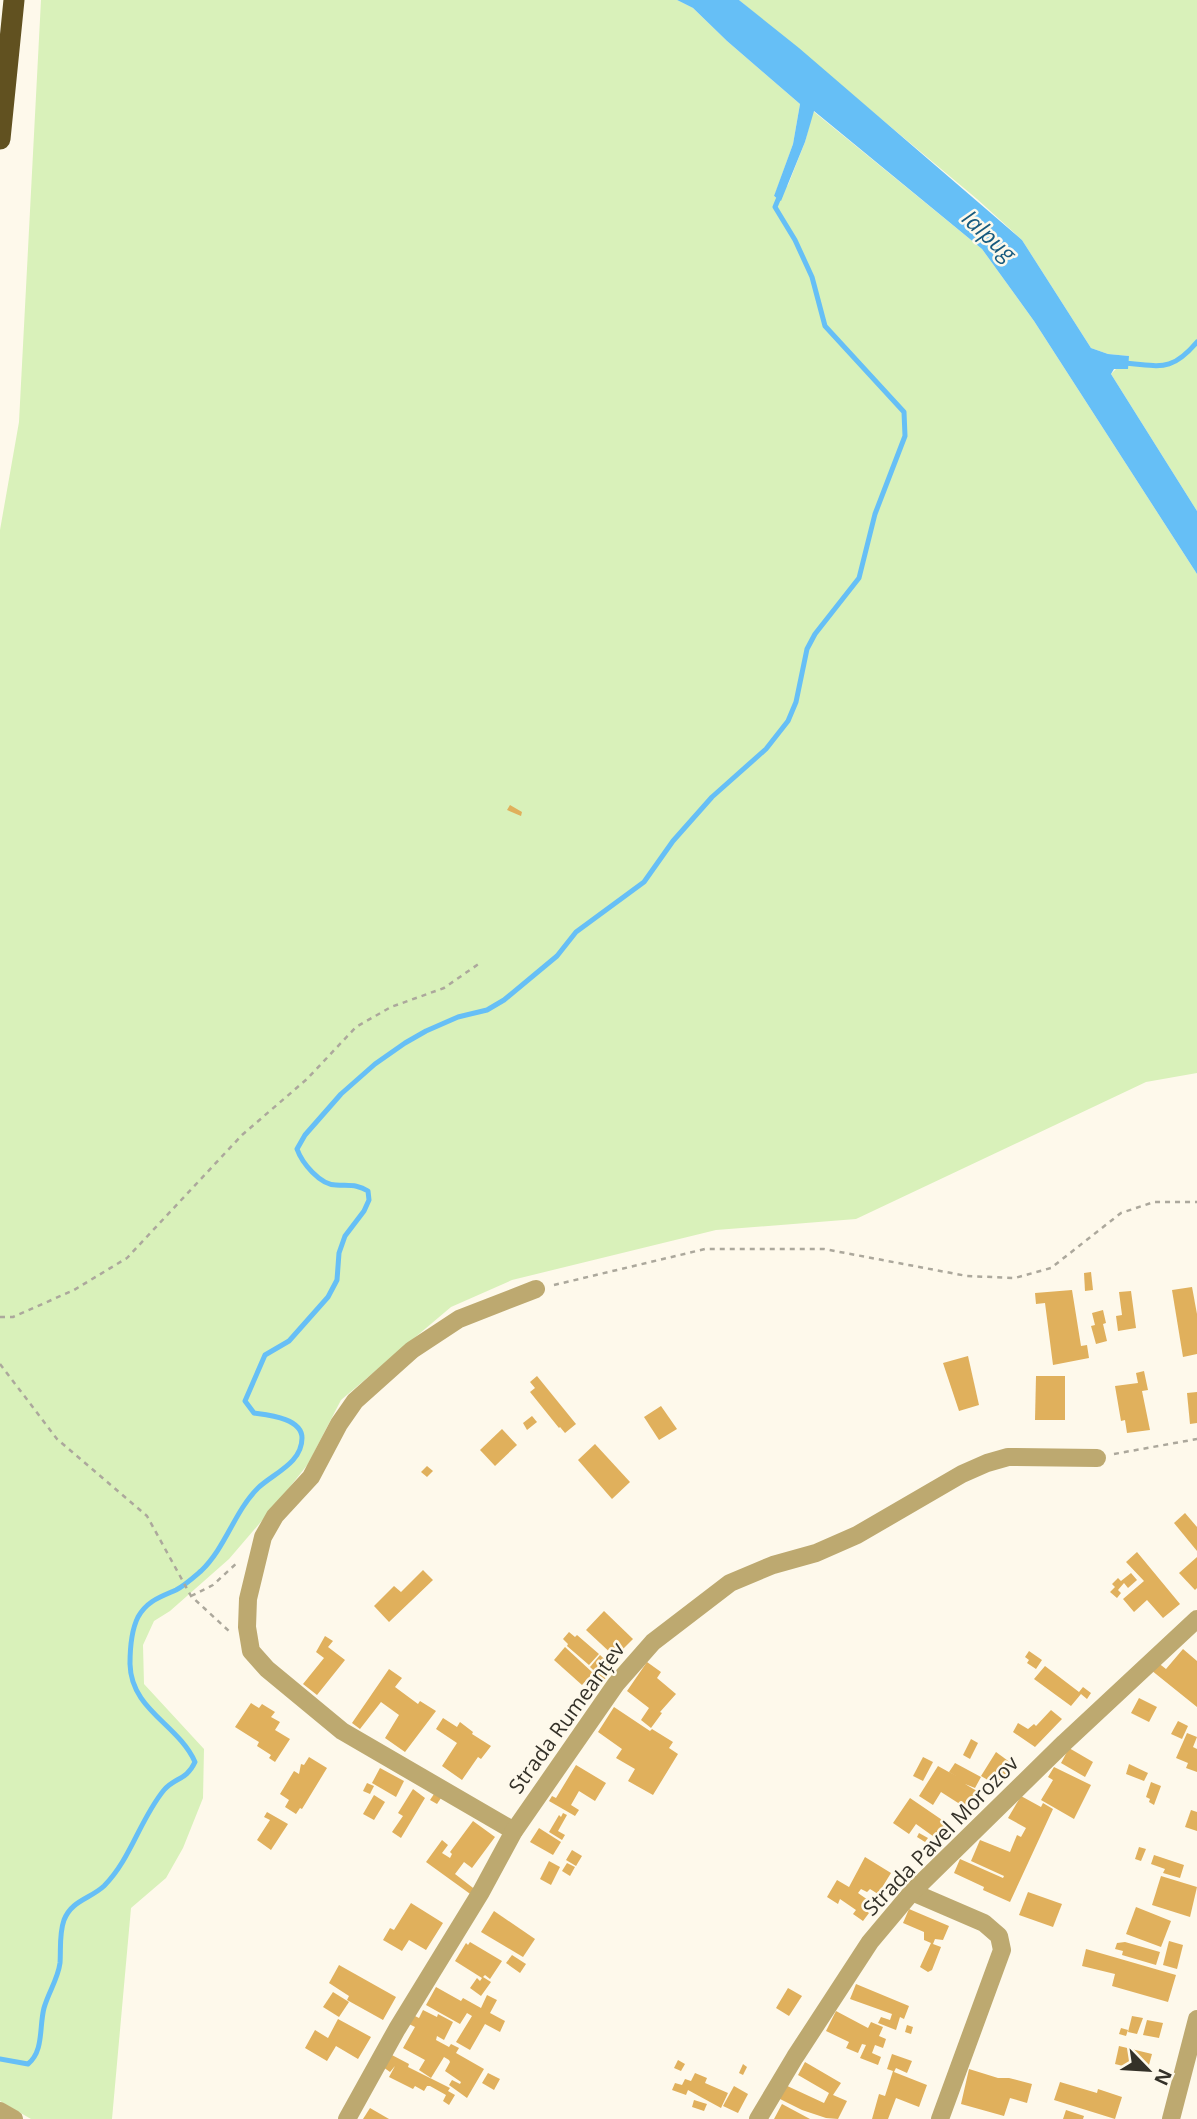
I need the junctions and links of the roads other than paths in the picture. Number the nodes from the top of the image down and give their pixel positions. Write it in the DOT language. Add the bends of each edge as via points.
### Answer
graph roads {
  1 [pos="14,0"];
  2 [pos="0,138"];
  3 [pos="536,1289"];
  4 [pos="1097,1458"];
  5 [pos="1197,1619"];
  6 [pos="514,1831"];
  7 [pos="912,1892"];
  8 [pos="1197,2019"];
  9 [pos="1191,2075"];
  10 [pos="0,2111"];
  11 [pos="14,2119"];
  12 [pos="347,2119"];
  13 [pos="758,2119"];
  14 [pos="940,2119"];
  15 [pos="1171,2119"];
  1 -- 2 [label="highway"];
  3 -- 6 [label="street" via="459,1319 412,1350 355,1401 311,1477 275,1516 260,1547 248,1600 251,1651 292,1691 342,1731"];
  4 -- 6 [label="street, Strada Rumeanțev" via="1008,1457 987,1463 857,1535 730,1583 635,1659"];
  5 -- 7 [label="street, Strada Pavel Morozov"];
  6 -- 12 [label="street, Strada Rumeanțev"];
  7 -- 13 [label="street, Strada Pavel Morozov" via="870,1942"];
  7 -- 14 [label="street" via="985,1923 999,1936 1002,1950"];
  8 -- 9 [label="street"];
  9 -- 15 [label="street"];
  10 -- 11 [label="street"];
}
